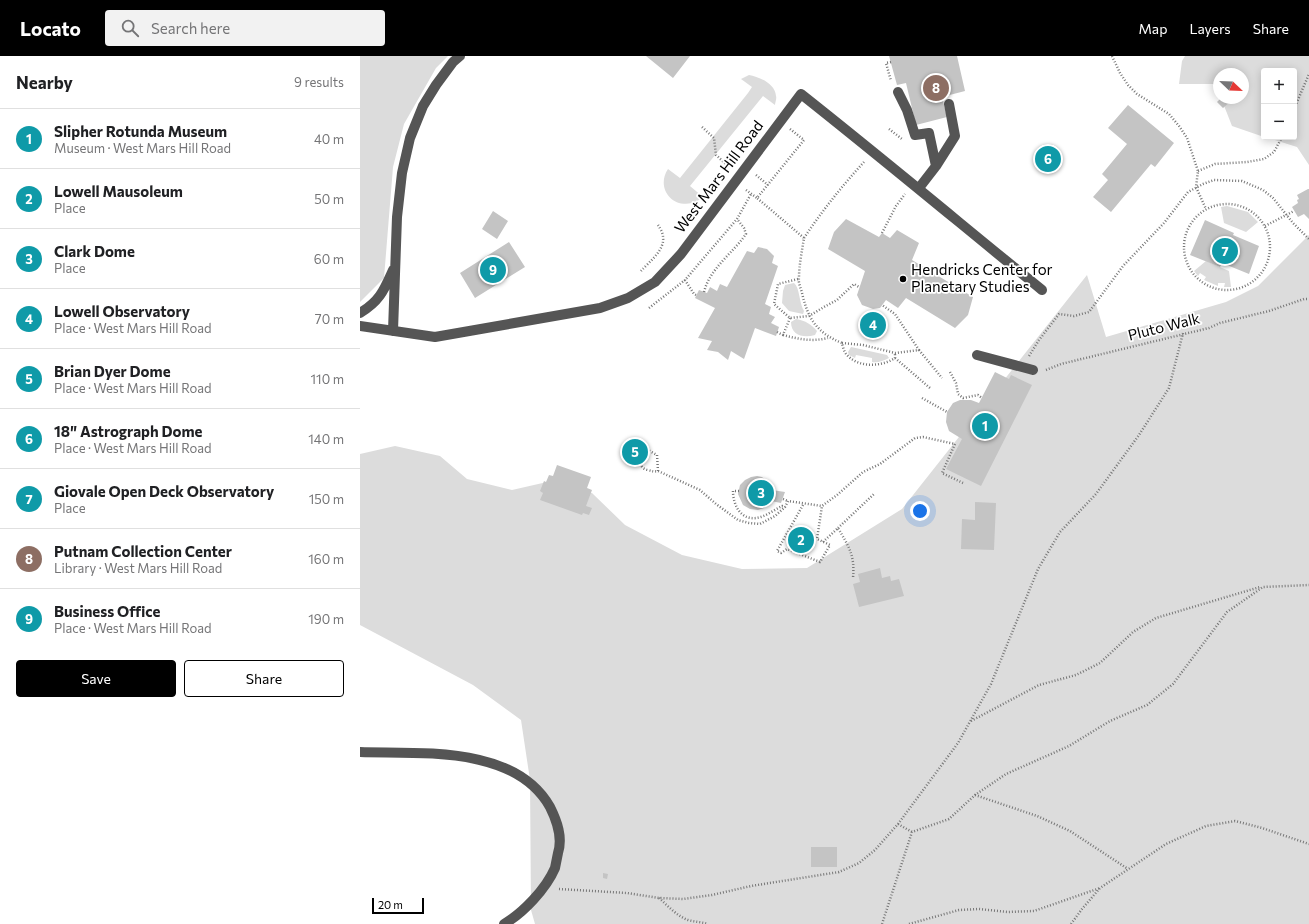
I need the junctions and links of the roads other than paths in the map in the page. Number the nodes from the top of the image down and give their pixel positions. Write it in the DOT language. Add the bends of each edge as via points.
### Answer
graph roads {
  1 [pos="460,56"];
  2 [pos="898,92"];
  3 [pos="949,104"];
  4 [pos="936,166"];
  5 [pos="919,188"];
  6 [pos="396,264"];
  7 [pos="1042,290"];
  8 [pos="360,313"];
  9 [pos="360,326"];
  10 [pos="393,331"];
  11 [pos="977,355"];
  12 [pos="1028,368"];
  13 [pos="360,752"];
  14 [pos="504,924"];
  1 -- 6 [label="street" via="453,62 423,106 410,138 402,173"];
  2 -- 4 [label="street" via="915,135 929,133"];
  3 -- 4 [label="street" via="955,136"];
  4 -- 5 [label="street"];
  5 -- 7 [label="street, West Mars Hill Road"];
  5 -- 10 [label="street, West Mars Hill Road" via="801,94 681,254 655,282 628,298 600,308 566,315 435,337"];
  6 -- 8 [label="street" via="379,298"];
  6 -- 10 [label="street"];
  9 -- 10 [label="street, West Mars Hill Road"];
  11 -- 12 [label="street"];
  13 -- 14 [label="street" via="444,754 480,760 505,768 528,781 544,798 556,818 561,844 554,869 527,906"];
}
